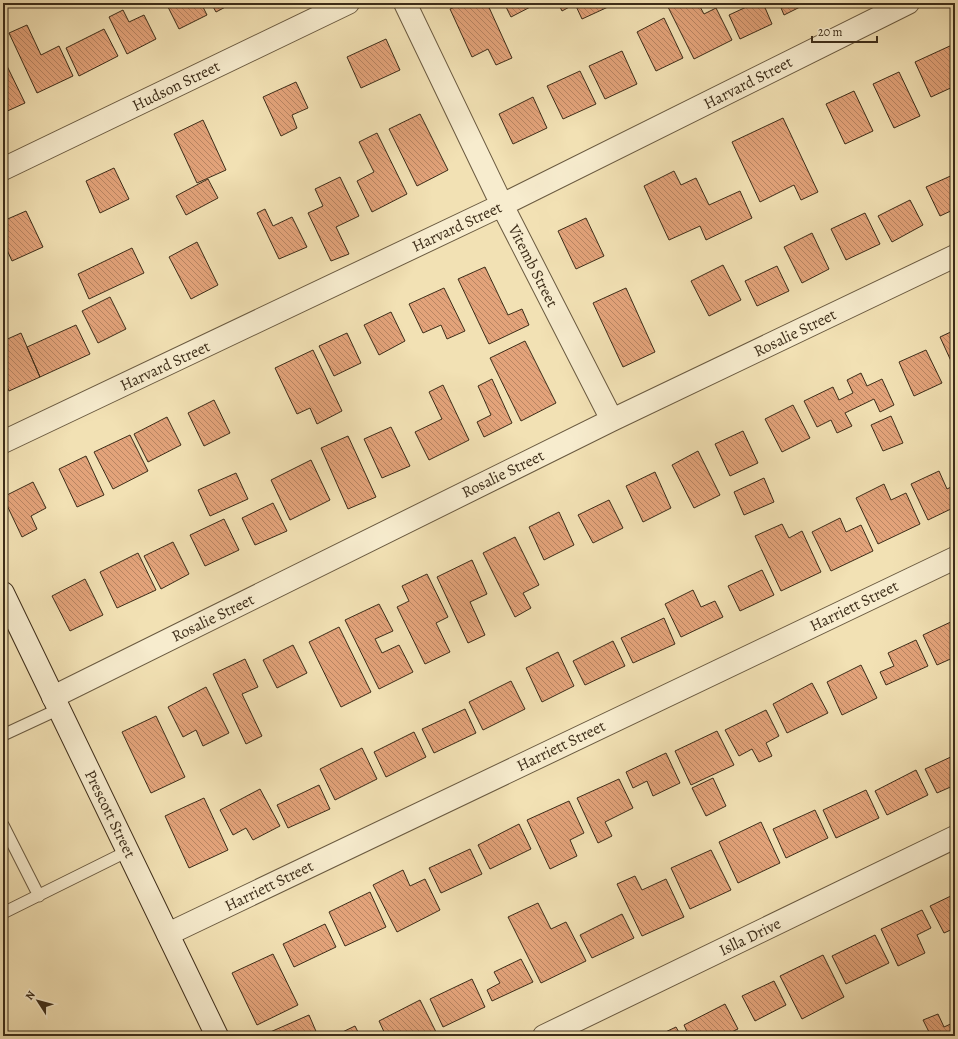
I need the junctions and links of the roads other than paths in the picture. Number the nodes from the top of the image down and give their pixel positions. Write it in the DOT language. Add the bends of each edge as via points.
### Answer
graph roads {
  1 [pos="348,3"];
  2 [pos="405,3"];
  3 [pos="908,3"];
  4 [pos="3,169"];
  5 [pos="502,205"];
  6 [pos="955,256"];
  7 [pos="612,420"];
  8 [pos="3,442"];
  9 [pos="955,558"];
  10 [pos="3,593"];
  11 [pos="56,703"];
  12 [pos="3,735"];
  13 [pos="3,825"];
  14 [pos="955,838"];
  15 [pos="128,851"];
  16 [pos="39,896"];
  17 [pos="3,914"];
  18 [pos="168,934"];
  19 [pos="217,1036"];
  20 [pos="544,1036"];
  1 -- 4 [label="street, Hudson Street"];
  2 -- 5 [label="street, Vitemb Street"];
  3 -- 5 [label="street, Harvard Street"];
  5 -- 7 [label="street, Vitemb Street"];
  5 -- 8 [label="street, Harvard Street"];
  6 -- 7 [label="street, Rosalie Street"];
  7 -- 11 [label="street, Rosalie Street"];
  9 -- 18 [label="street, Harriett Street"];
  10 -- 11 [label="street, Prescott Street"];
  11 -- 12 [label="lane"];
  11 -- 15 [label="street, Prescott Street"];
  13 -- 16 [label="lane"];
  14 -- 20 [label="street, Islla Drive"];
  15 -- 16 [label="lane"];
  15 -- 18 [label="street, Prescott Street"];
  16 -- 17 [label="lane"];
  18 -- 19 [label="street, Prescott Street"];
}
